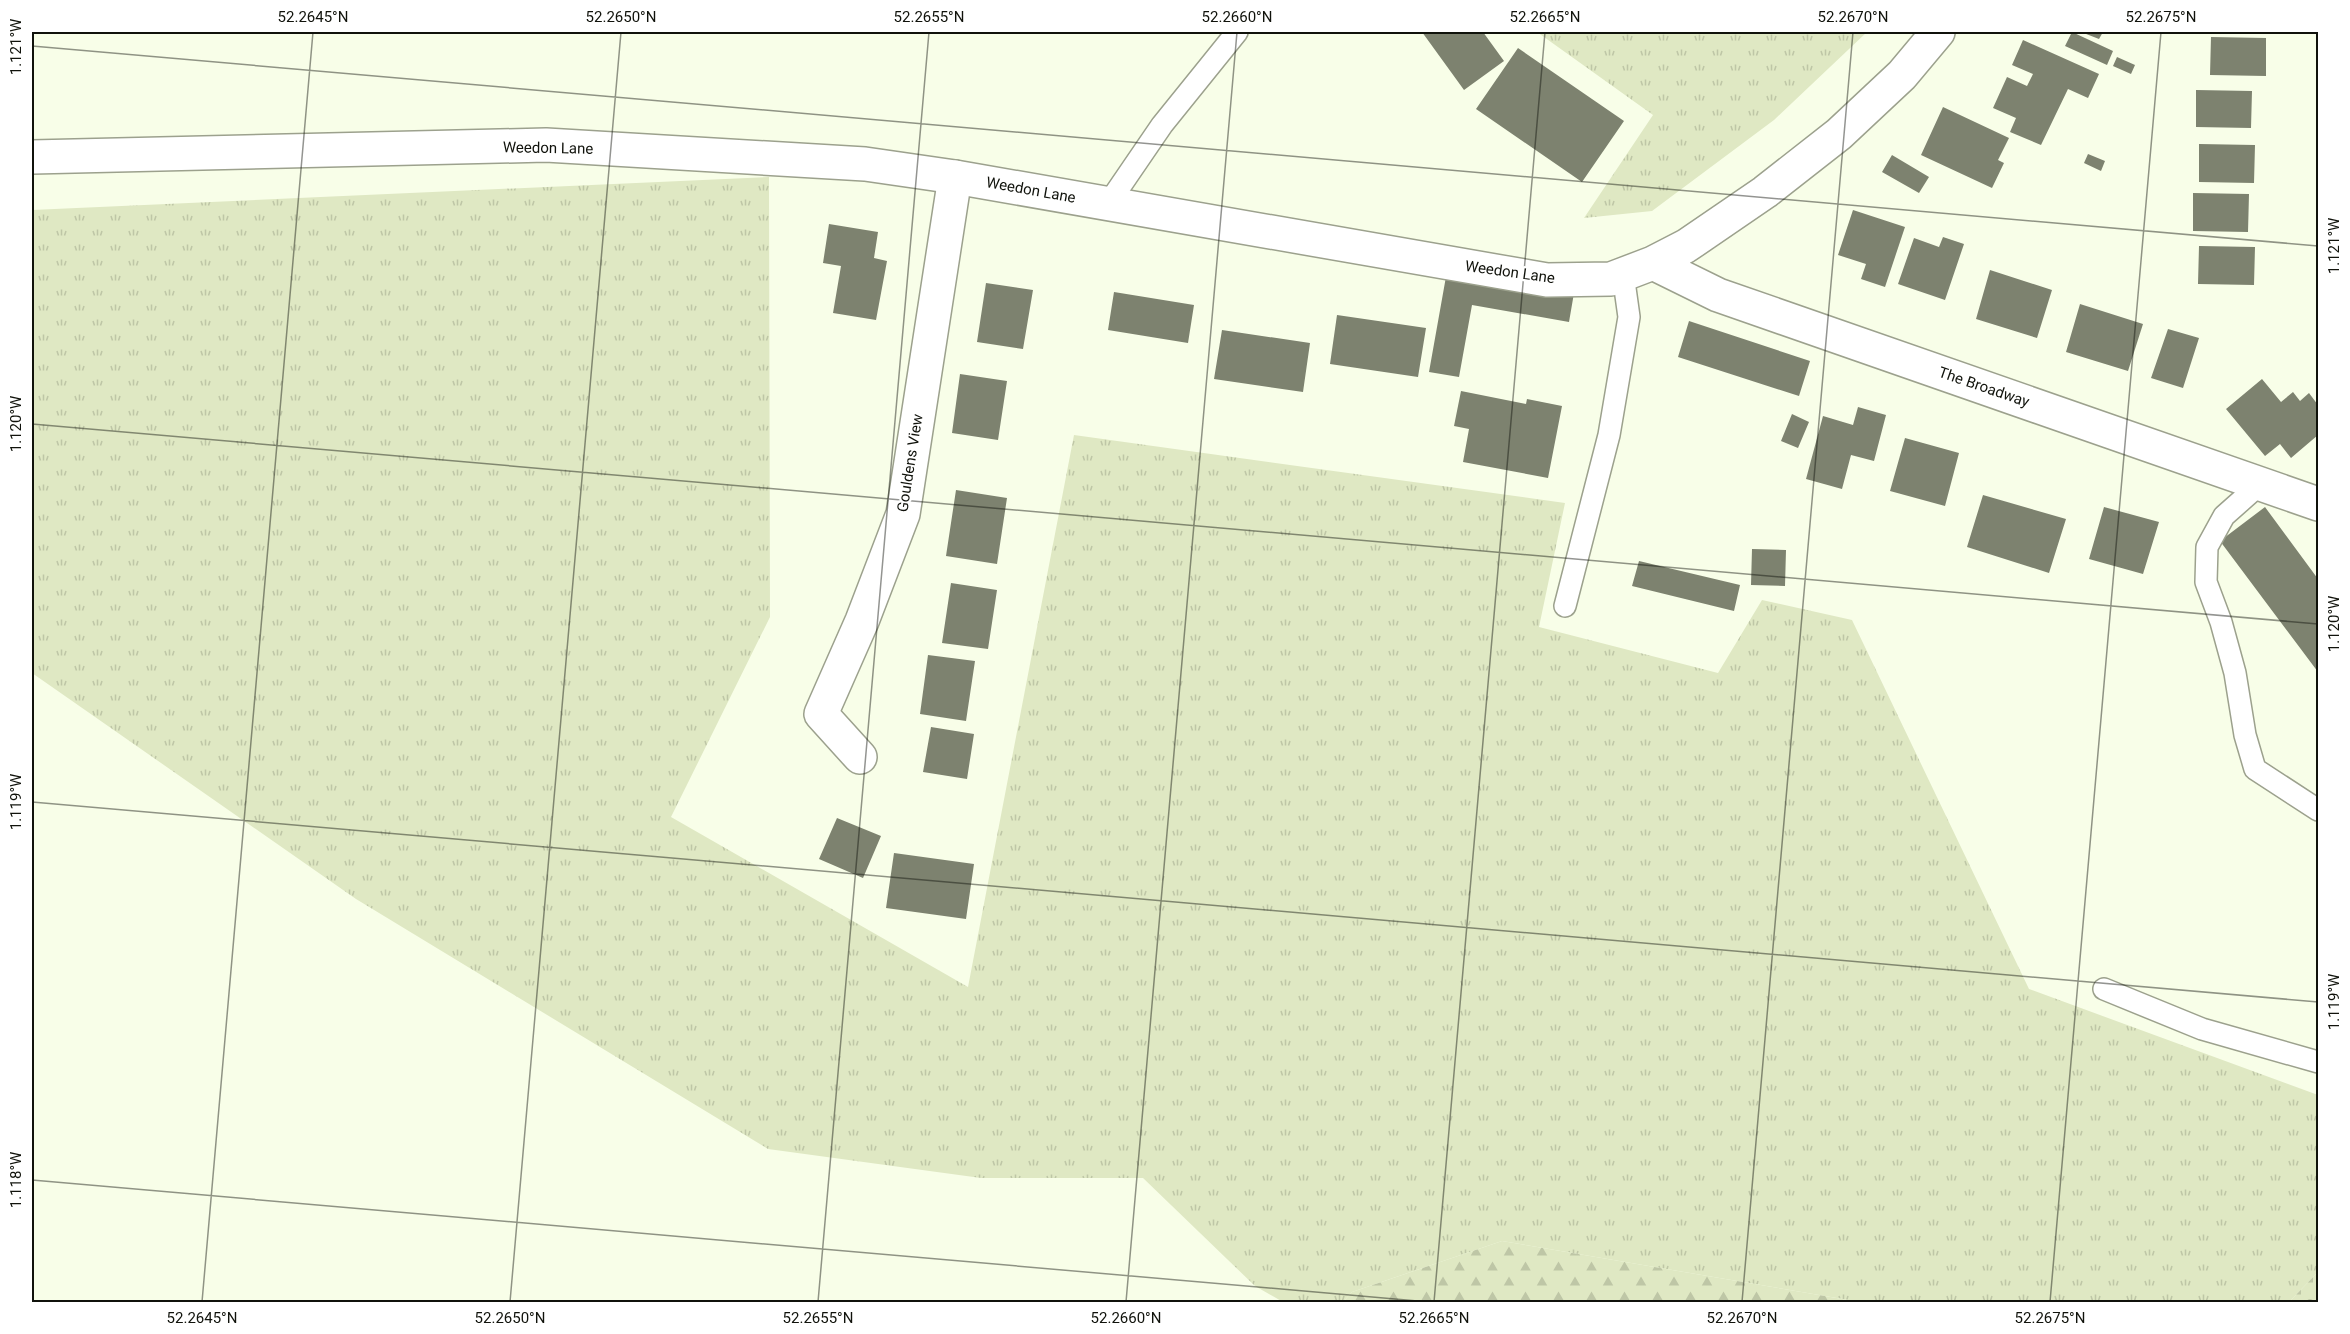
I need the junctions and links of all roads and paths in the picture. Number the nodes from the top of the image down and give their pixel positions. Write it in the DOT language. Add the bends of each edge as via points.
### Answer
graph roads {
  1 [pos="1237,32"];
  2 [pos="1938,32"];
  3 [pos="32,158"];
  4 [pos="955,177"];
  5 [pos="1108,204"];
  6 [pos="1653,263"];
  7 [pos="1623,274"];
  8 [pos="2260,484"];
  9 [pos="2319,504"];
  10 [pos="1565,606"];
  11 [pos="860,757"];
  12 [pos="2319,810"];
  13 [pos="2103,989"];
  14 [pos="2319,1062"];
  1 -- 5 [label="lane" via="1162,124"];
  2 -- 6 [label="street, Weedon Lane" via="1902,75 1839,134 1755,199 1686,246"];
  3 -- 4 [label="street, Weedon Lane" via="546,146 865,164"];
  4 -- 5 [label="street, Weedon Lane"];
  4 -- 11 [label="street, Gouldens View" via="903,514 821,714"];
  5 -- 7 [label="street, Weedon Lane" via="1547,280 1611,279"];
  6 -- 7 [label="street, Weedon Lane"];
  6 -- 8 [label="street, The Broadway" via="1718,295"];
  7 -- 10 [label="lane" via="1629,317 1609,435"];
  8 -- 9 [label="street, The Broadway"];
  8 -- 12 [label="lane" via="2224,516 2207,547 2206,582 2235,673 2254,769"];
  13 -- 14 [label="lane" via="2202,1029"];
}
